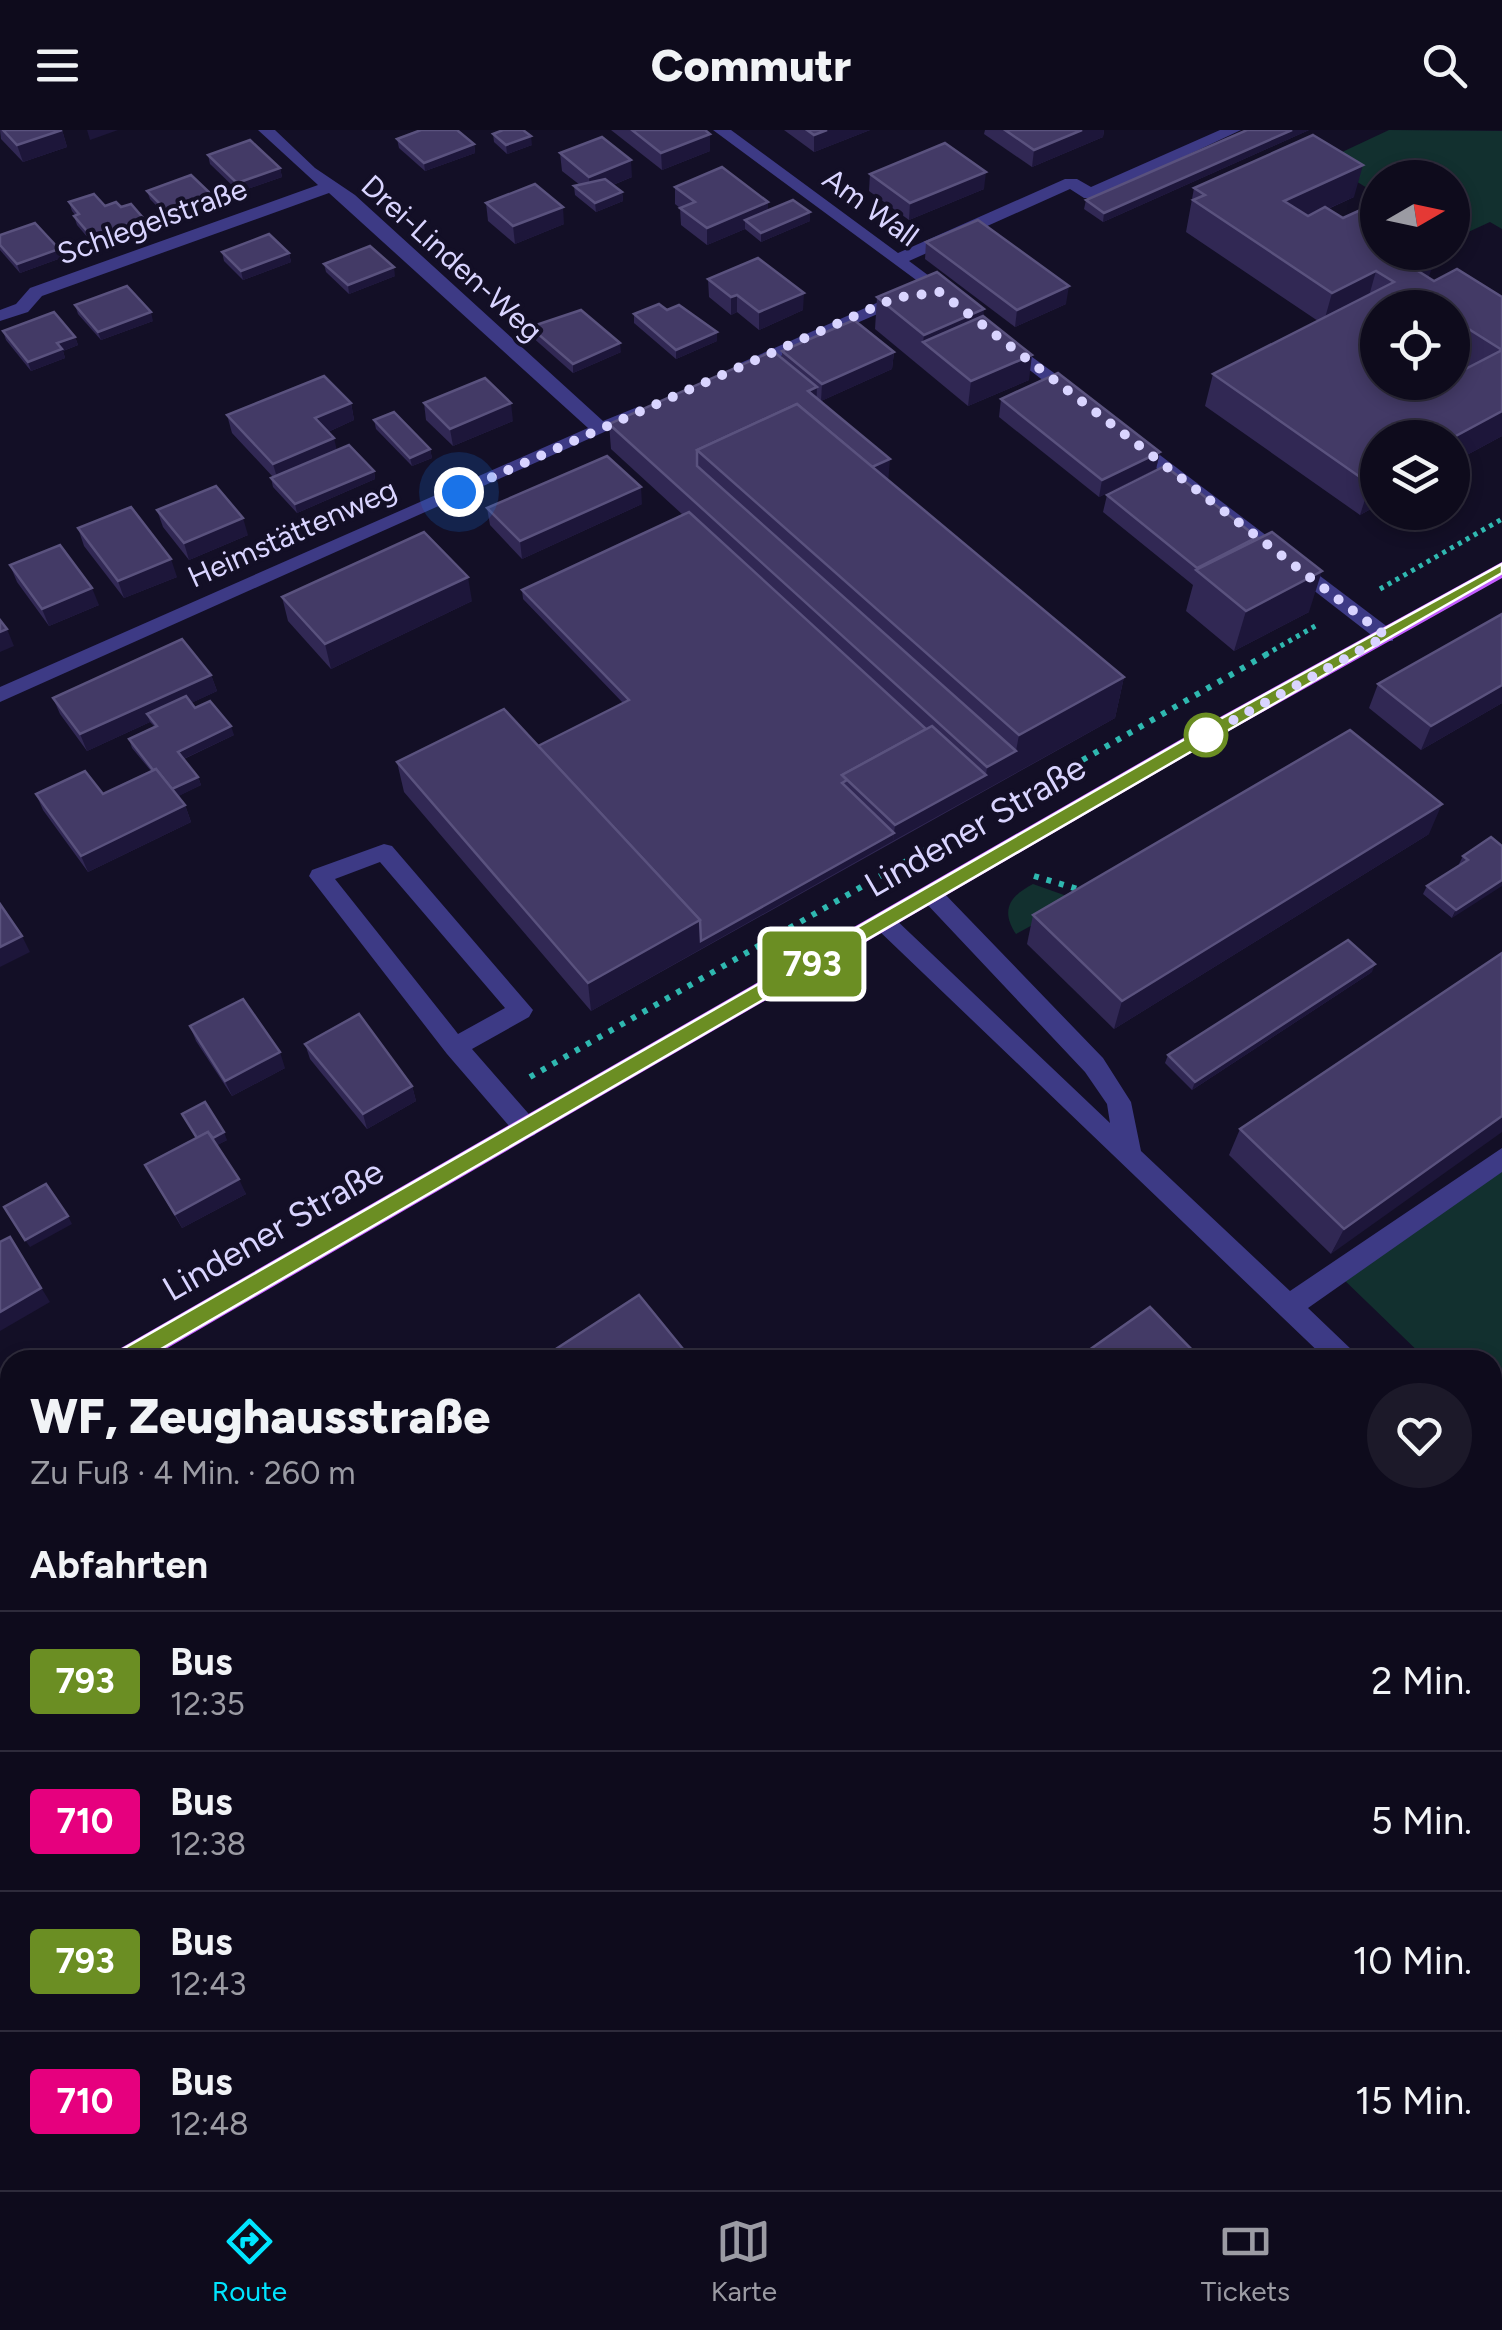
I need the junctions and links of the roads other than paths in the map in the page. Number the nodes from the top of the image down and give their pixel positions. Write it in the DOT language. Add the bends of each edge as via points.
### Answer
graph roads {
  1 [pos="266,130"];
  2 [pos="721,130"];
  3 [pos="1233,130"];
  4 [pos="329,187"];
  5 [pos="897,260"];
  6 [pos="0,316"];
  7 [pos="988,329"];
  8 [pos="722,375"];
  9 [pos="652,406"];
  10 [pos="600,430"];
  11 [pos="1502,569"];
  12 [pos="1386,636"];
  13 [pos="0,694"];
  14 [pos="932,895"];
  15 [pos="884,922"];
  16 [pos="456,1046"];
  17 [pos="526,1128"];
  18 [pos="1129,1156"];
  19 [pos="1502,1158"];
  20 [pos="1289,1307"];
  21 [pos="140,1350"];
  22 [pos="1334,1350"];
  1 -- 4 [label="street, Drei-Linden-Weg"];
  2 -- 5 [label="street, Am Wall"];
  3 -- 5 [label="street" via="1090,194 1071,182"];
  4 -- 6 [label="street, Schlegelstraße" via="36,292 22,308"];
  4 -- 10 [label="street, Drei-Linden-Weg"];
  5 -- 8 [label="street, Am Wall" via="948,298 895,298"];
  7 -- 12 [label="street"];
  9 -- 10 [label="street, Heimstättenweg"];
  10 -- 13 [label="street, Heimstättenweg"];
  11 -- 12 [label="main road, Lindener Straße"];
  12 -- 14 [label="main road, Lindener Straße"];
  14 -- 15 [label="main road, Lindener Straße"];
  14 -- 18 [label="street" via="1094,1065 1119,1102"];
  15 -- 17 [label="main road, Lindener Straße"];
  15 -- 18 [label="street"];
  16 -- 16 [label="street" via="447,1038 320,876 384,852 521,1010"];
  16 -- 17 [label="street"];
  17 -- 21 [label="main road, Lindener Straße"];
  18 -- 20 [label="street"];
  19 -- 20 [label="street"];
  20 -- 22 [label="street"];
}
